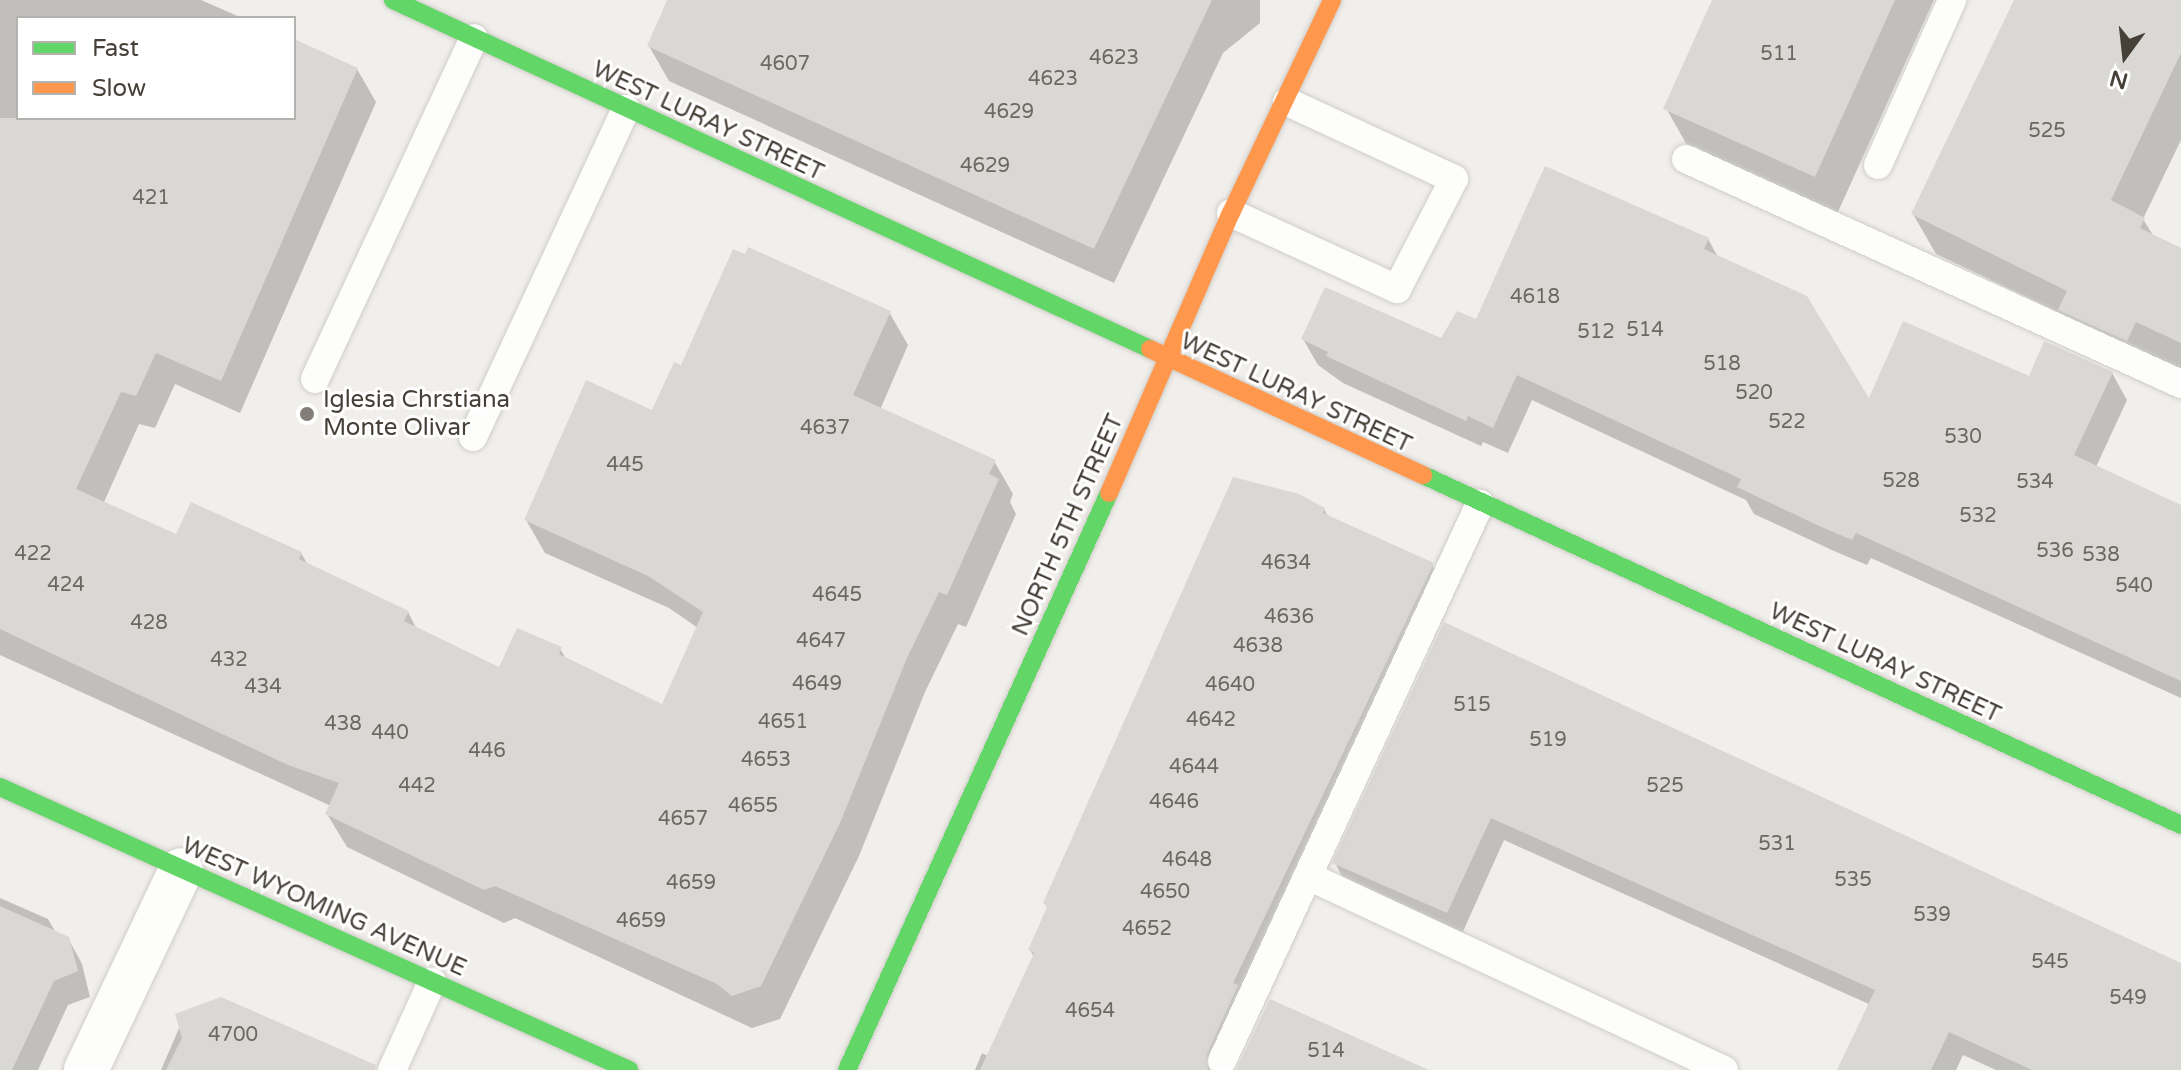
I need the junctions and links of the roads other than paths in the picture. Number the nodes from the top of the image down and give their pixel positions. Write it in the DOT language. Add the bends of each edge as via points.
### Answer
graph roads {
  1 [pos="393,0"];
  2 [pos="1332,0"];
  3 [pos="1952,0"];
  4 [pos="474,38"];
  5 [pos="1287,102"];
  6 [pos="626,109"];
  7 [pos="1686,159"];
  8 [pos="1878,165"];
  9 [pos="1231,213"];
  10 [pos="1169,361"];
  11 [pos="315,379"];
  12 [pos="2181,384"];
  13 [pos="473,437"];
  14 [pos="1480,504"];
  15 [pos="0,787"];
  16 [pos="2181,825"];
  17 [pos="181,870"];
  18 [pos="1308,876"];
  19 [pos="432,982"];
  20 [pos="1222,1061"];
  21 [pos="86,1070"];
  22 [pos="392,1070"];
  23 [pos="629,1070"];
  24 [pos="847,1070"];
  25 [pos="1724,1070"];
  1 -- 4 [label="street, WEST LURAY STREET"];
  2 -- 5 [label="street, NORTH 5TH STREET"];
  3 -- 8 [label="lane"];
  4 -- 6 [label="street, WEST LURAY STREET"];
  4 -- 11 [label="lane"];
  5 -- 9 [label="street, NORTH 5TH STREET"];
  5 -- 9 [label="lane" via="1454,179 1397,289"];
  6 -- 10 [label="street, WEST LURAY STREET"];
  6 -- 13 [label="lane"];
  7 -- 12 [label="lane"];
  9 -- 10 [label="street, NORTH 5TH STREET"];
  10 -- 14 [label="street, WEST LURAY STREET"];
  10 -- 24 [label="street, NORTH 5TH STREET"];
  14 -- 16 [label="street, WEST LURAY STREET"];
  14 -- 18 [label="lane"];
  15 -- 17 [label="street, WEST WYOMING AVENUE"];
  17 -- 19 [label="street, WEST WYOMING AVENUE"];
  17 -- 21 [label="street"];
  18 -- 20 [label="lane"];
  18 -- 25 [label="lane"];
  19 -- 22 [label="lane"];
  19 -- 23 [label="street, WEST WYOMING AVENUE"];
}
